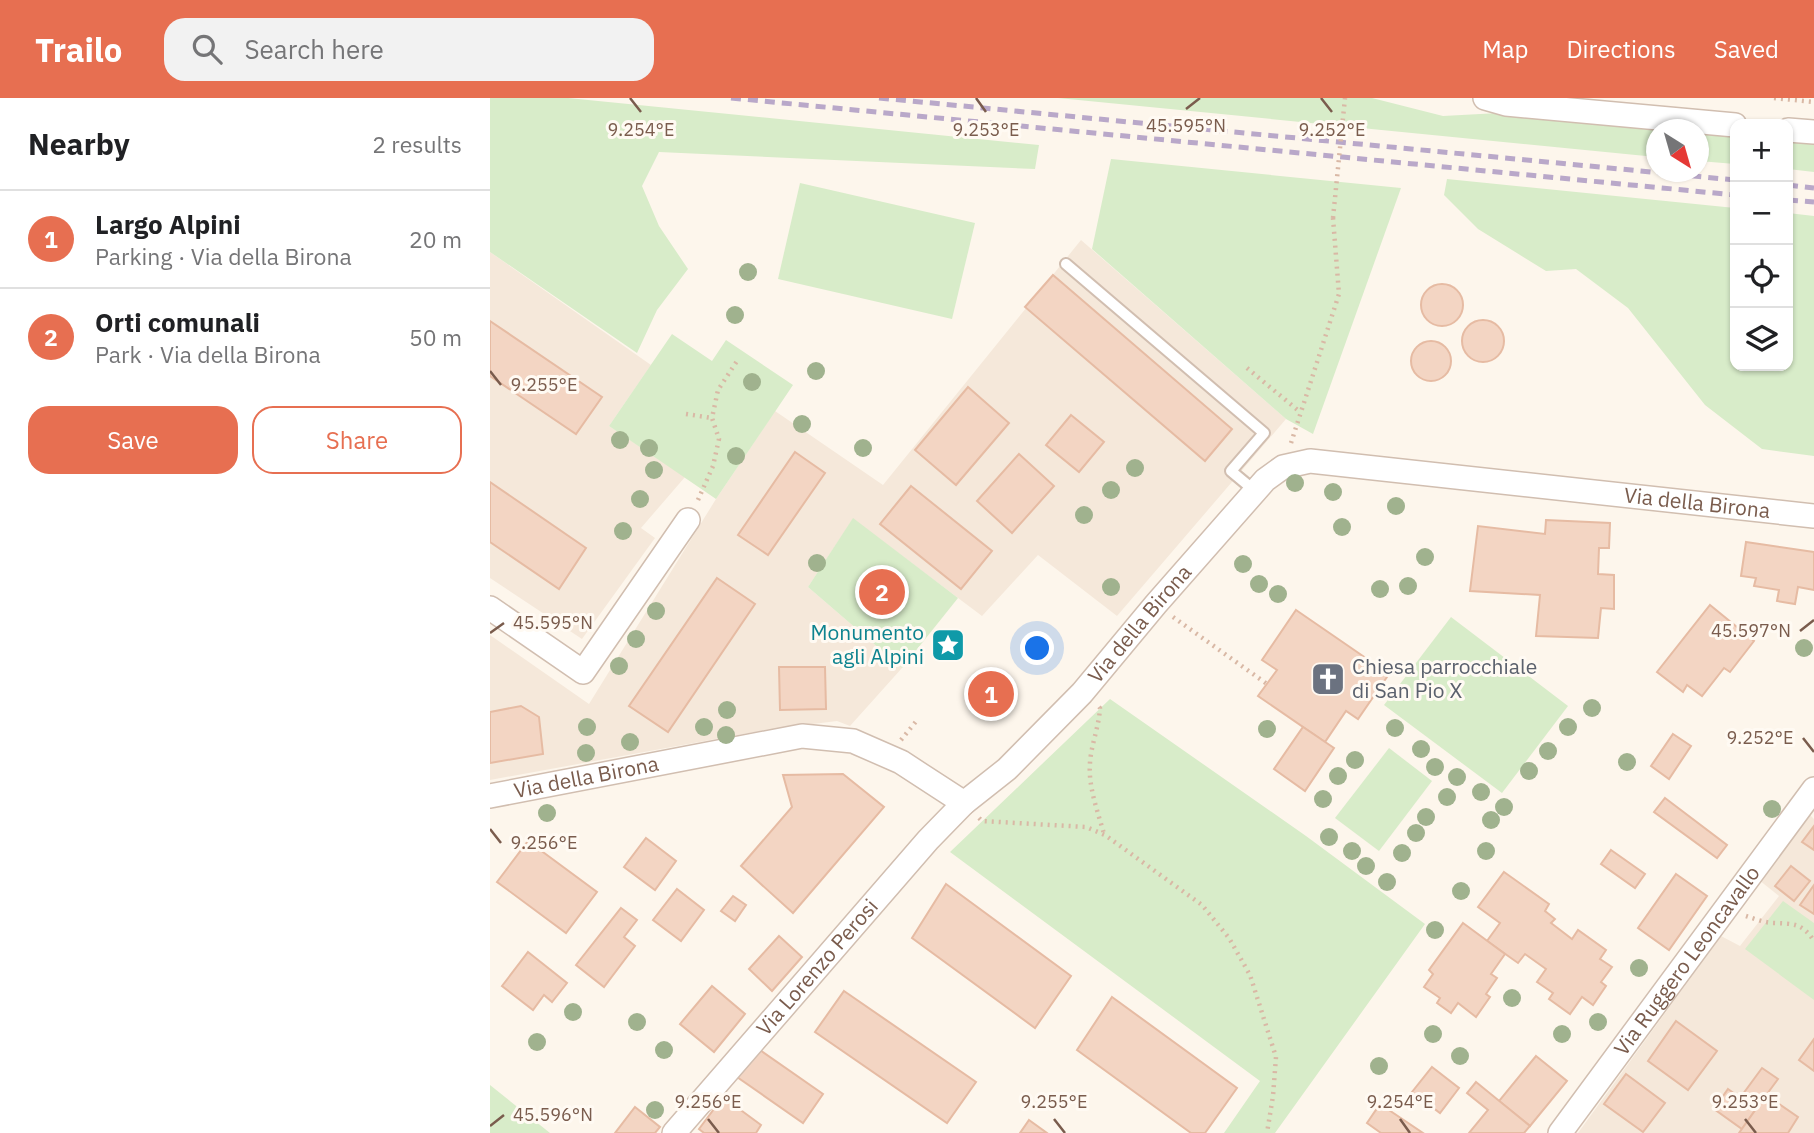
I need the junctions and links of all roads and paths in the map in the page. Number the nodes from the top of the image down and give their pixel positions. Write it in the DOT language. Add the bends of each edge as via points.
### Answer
graph roads {
  1 [pos="1345,98"];
  2 [pos="1485,98"];
  3 [pos="1774,98"];
  4 [pos="1814,102"];
  5 [pos="1730,125"];
  6 [pos="1793,130"];
  7 [pos="1814,132"];
  8 [pos="1066,264"];
  9 [pos="737,362"];
  10 [pos="1247,368"];
  11 [pos="1300,412"];
  12 [pos="686,414"];
  13 [pos="712,418"];
  14 [pos="1291,444"];
  15 [pos="1255,491"];
  16 [pos="1814,516"];
  17 [pos="688,520"];
  18 [pos="1156,604"];
  19 [pos="490,608"];
  20 [pos="1267,684"];
  21 [pos="1082,694"];
  22 [pos="1814,789"];
  23 [pos="490,796"];
  24 [pos="964,803"];
  25 [pos="1105,835"];
  26 [pos="1723,911"];
  27 [pos="1814,941"];
  28 [pos="676,1132"];
  29 [pos="1267,1133"];
  30 [pos="1560,1133"];
  1 -- 11 [label="path, bridge" via="1333,218 1339,293"];
  2 -- 5 [label="street" via="1506,104"];
  3 -- 4 [label="path"];
  6 -- 7 [label="street"];
  8 -- 15 [label="lane" via="1264,433 1231,471"];
  9 -- 13 [label="path" via="718,390"];
  10 -- 11 [label="path"];
  11 -- 14 [label="path"];
  12 -- 13 [label="path"];
  13 -- 17 [label="path" via="719,439 713,466"];
  15 -- 16 [label="street, Via della Birona" via="1283,467 1310,461"];
  15 -- 18 [label="street, Via della Birona"];
  17 -- 19 [label="street" via="583,673"];
  18 -- 20 [label="path"];
  18 -- 21 [label="street, Via della Birona"];
  21 -- 24 [label="street, Via della Birona" via="1007,769"];
  21 -- 25 [label="path" via="1100,708 1090,762"];
  22 -- 26 [label="street, Via Ruggero Leoncavallo"];
  23 -- 24 [label="street, Via della Birona" via="802,736 853,741 901,762"];
  24 -- 25 [label="path" via="982,821 1086,827"];
  24 -- 28 [label="street, Via Lorenzo Perosi"];
  25 -- 29 [label="path" via="1202,905 1229,938 1250,975 1276,1057"];
  26 -- 27 [label="path" via="1773,923 1790,922 1808,931"];
  26 -- 30 [label="street, Via Ruggero Leoncavallo"];
}
